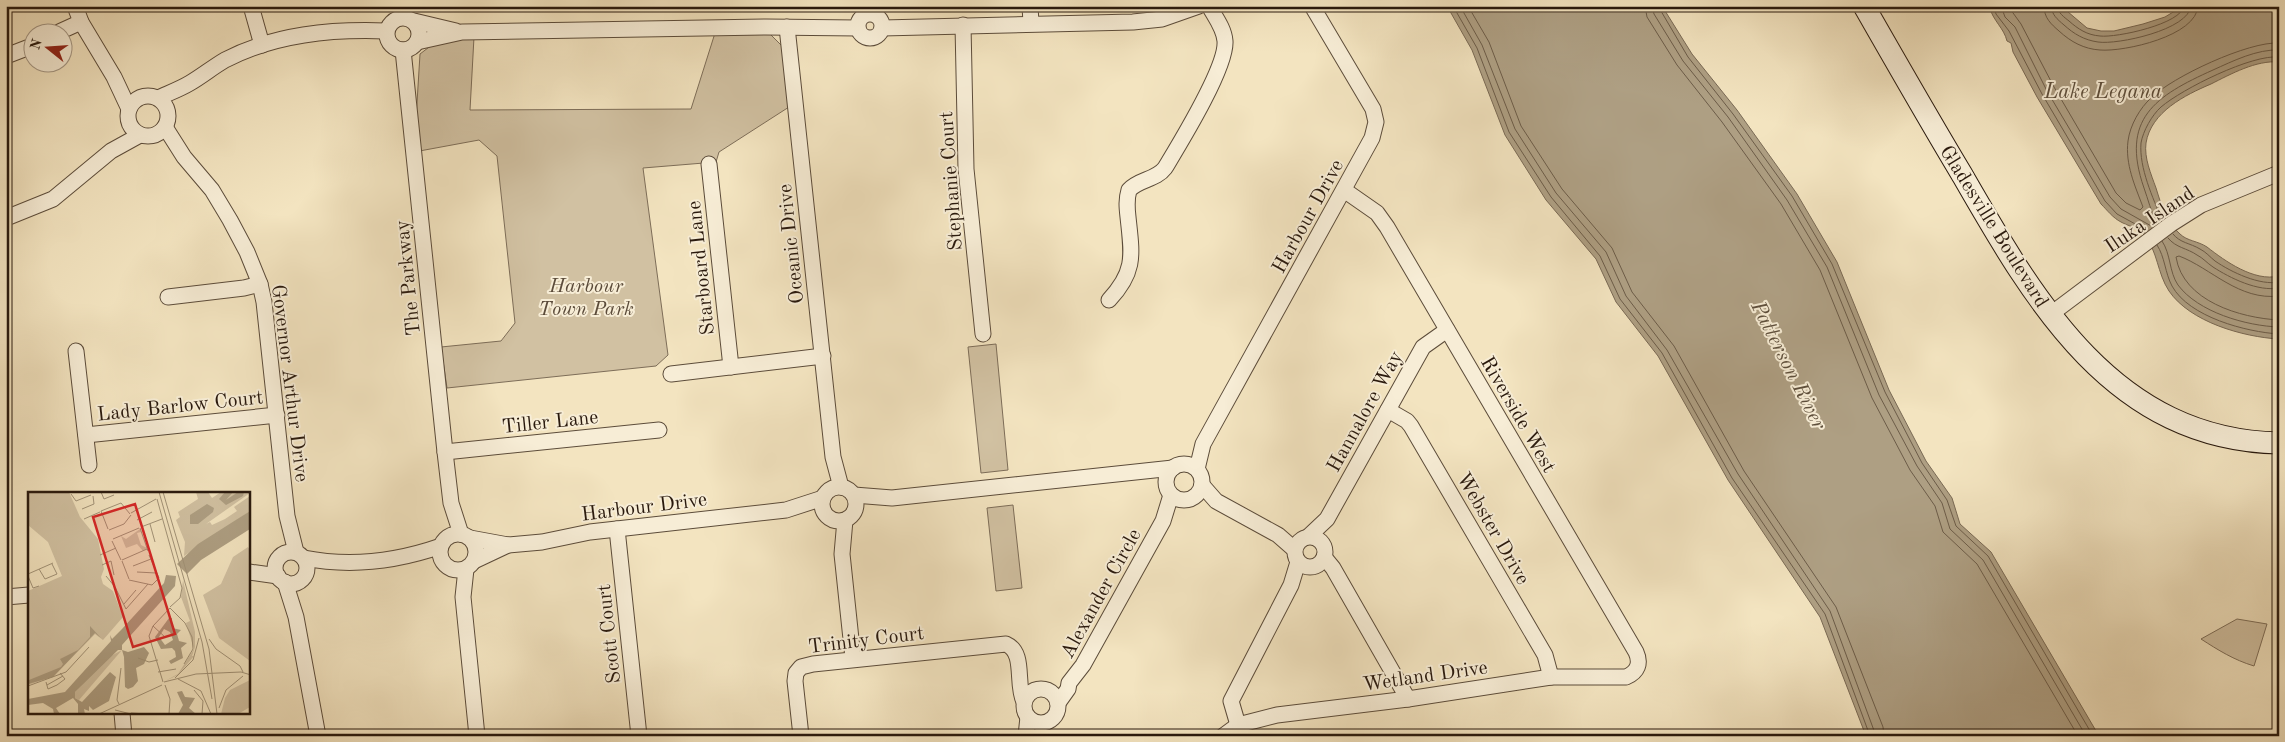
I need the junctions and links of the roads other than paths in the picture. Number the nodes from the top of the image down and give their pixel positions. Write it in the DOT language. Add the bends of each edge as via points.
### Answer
graph roads {
  1 [pos="75,6"];
  2 [pos="251,6"];
  3 [pos="1030,6"];
  4 [pos="1199,6"];
  5 [pos="1209,6"];
  6 [pos="1312,6"];
  7 [pos="1864,6"];
  8 [pos="869,10"];
  9 [pos="405,15"];
  10 [pos="80,22"];
  11 [pos="1031,24"];
  12 [pos="963,25"];
  13 [pos="72,26"];
  14 [pos="787,27"];
  15 [pos="858,28"];
  16 [pos="882,28"];
  17 [pos="386,31"];
  18 [pos="462,32"];
  19 [pos="417,42"];
  20 [pos="262,45"];
  21 [pos="22,50"];
  22 [pos="403,50"];
  23 [pos="6,56"];
  24 [pos="114,77"];
  25 [pos="189,83"];
  26 [pos="142,97"];
  27 [pos="158,98"];
  28 [pos="168,110"];
  29 [pos="129,115"];
  30 [pos="165,127"];
  31 [pos="146,135"];
  32 [pos="111,151"];
  33 [pos="184,157"];
  34 [pos="708,164"];
  35 [pos="2279,173"];
  36 [pos="1344,190"];
  37 [pos="6,218"];
  38 [pos="260,284"];
  39 [pos="168,297"];
  40 [pos="1109,300"];
  41 [pos="2051,314"];
  42 [pos="1447,330"];
  43 [pos="983,334"];
  44 [pos="76,350"];
  45 [pos="823,356"];
  46 [pos="731,367"];
  47 [pos="671,374"];
  48 [pos="1388,410"];
  49 [pos="277,415"];
  50 [pos="659,430"];
  51 [pos="86,435"];
  52 [pos="2279,443"];
  53 [pos="1203,444"];
  54 [pos="445,452"];
  55 [pos="89,465"];
  56 [pos="1178,466"];
  57 [pos="1197,469"];
  58 [pos="1143,472"];
  59 [pos="1202,485"];
  60 [pos="831,492"];
  61 [pos="854,495"];
  62 [pos="1178,495"];
  63 [pos="892,498"];
  64 [pos="1216,500"];
  65 [pos="786,510"];
  66 [pos="839,516"];
  67 [pos="617,528"];
  68 [pos="455,539"];
  69 [pos="508,545"];
  70 [pos="1308,553"];
  71 [pos="410,557"];
  72 [pos="340,563"];
  73 [pos="287,565"];
  74 [pos="458,566"];
  75 [pos="250,572"];
  76 [pos="303,578"];
  77 [pos="28,595"];
  78 [pos="6,597"];
  79 [pos="296,617"];
  80 [pos="853,658"];
  81 [pos="1020,666"];
  82 [pos="1636,671"];
  83 [pos="1551,677"];
  84 [pos="1069,683"];
  85 [pos="1045,689"];
  86 [pos="1408,698"];
  87 [pos="1058,703"];
  88 [pos="1026,710"];
  89 [pos="122,714"];
  90 [pos="1238,726"];
  91 [pos="1045,729"];
  92 [pos="124,736"];
  93 [pos="318,736"];
  94 [pos="476,736"];
  95 [pos="639,736"];
  96 [pos="801,736"];
  97 [pos="1026,736"];
  98 [pos="1223,736"];
  1 -- 10 [label="street"];
  2 -- 20 [label="street"];
  3 -- 11 [label="street"];
  4 -- 11 [label="street" via="1172,16 1143,21"];
  5 -- 40 [label="street" via="1222,29 1225,42 1223,56 1165,168 1158,176 1129,190 1126,206 1131,265 1124,282"];
  6 -- 36 [label="street, Harbour Drive" via="1376,118 1372,138"];
  7 -- 41 [label="main road, Gladesville Boulevard" via="2009,256"];
  8 -- 15 [label="street" via="859,20"];
  8 -- 16 [label="street" via="879,17"];
  9 -- 17 [label="street" via="393,20"];
  9 -- 18 [label="street"];
  9 -- 19 [label="street" via="420,34"];
  10 -- 13 [label="street"];
  10 -- 24 [label="street"];
  11 -- 12 [label="street"];
  12 -- 16 [label="street"];
  12 -- 43 [label="street, Stephanie Court" via="966,169"];
  14 -- 15 [label="street"];
  14 -- 18 [label="street"];
  14 -- 45 [label="street, Oceanic Drive"];
  15 -- 16 [label="street" via="862,35 870,38 878,35"];
  17 -- 20 [label="street" via="341,29"];
  17 -- 22 [label="street" via="392,46"];
  18 -- 19 [label="street"];
  19 -- 22 [label="street"];
  20 -- 25 [label="street" via="225,60"];
  21 -- 23 [label="street"];
  22 -- 54 [label="street, The Parkway"];
  24 -- 26 [label="street"];
  24 -- 29 [label="street"];
  25 -- 27 [label="street"];
  25 -- 28 [label="street"];
  26 -- 27 [label="street"];
  26 -- 29 [label="street" via="136,100"];
  27 -- 28 [label="street"];
  28 -- 30 [label="street"];
  29 -- 31 [label="street" via="135,132"];
  29 -- 32 [label="street"];
  30 -- 31 [label="street"];
  30 -- 33 [label="street, Governor Arthur Drive"];
  31 -- 32 [label="street"];
  31 -- 33 [label="street, Governor Arthur Drive"];
  32 -- 37 [label="street" via="53,199"];
  33 -- 38 [label="street, Governor Arthur Drive" via="212,190 247,252"];
  34 -- 46 [label="street, Starboard Lane"];
  35 -- 41 [label="street, Iluka Island" via="2200,205"];
  36 -- 42 [label="street, Riverside West" via="1380,217"];
  36 -- 53 [label="street, Harbour Drive"];
  38 -- 39 [label="street"];
  38 -- 49 [label="street, Governor Arthur Drive"];
  41 -- 52 [label="main road, Gladesville Boulevard" via="2104,374 2155,410 2208,432"];
  42 -- 48 [label="street, Hannalore Way" via="1423,347"];
  42 -- 82 [label="street, Riverside West" via="1636,652 1639,659"];
  44 -- 51 [label="street, Lady Barlow Court"];
  45 -- 46 [label="street"];
  45 -- 60 [label="street, Oceanic Drive" via="833,457"];
  46 -- 47 [label="street"];
  48 -- 70 [label="street, Hannalore Way"];
  48 -- 83 [label="street, Webster Drive" via="1411,426 1545,655"];
  49 -- 51 [label="street, Lady Barlow Court"];
  49 -- 73 [label="street, Governor Arthur Drive" via="287,516"];
  50 -- 54 [label="street, Tiller Lane"];
  51 -- 55 [label="street, Lady Barlow Court"];
  53 -- 56 [label="street, Harbour Drive"];
  53 -- 57 [label="street, Harbour Drive"];
  54 -- 68 [label="street, The Parkway"];
  56 -- 57 [label="street"];
  56 -- 58 [label="street, Harbour Drive"];
  56 -- 62 [label="street" via="1169,473"];
  57 -- 59 [label="street" via="1202,476"];
  58 -- 62 [label="street"];
  58 -- 63 [label="street, Harbour Drive"];
  59 -- 62 [label="street" via="1201,490"];
  59 -- 64 [label="street"];
  60 -- 61 [label="street" via="850,491"];
  60 -- 65 [label="street, Harbour Drive"];
  60 -- 66 [label="street, Oceanic Drive" via="822,507"];
  61 -- 63 [label="street, Harbour Drive"];
  61 -- 66 [label="street" via="856,500"];
  62 -- 64 [label="street" via="1208,502"];
  62 -- 84 [label="street, Alexander Circle" via="1083,665"];
  63 -- 66 [label="street, Harbour Drive"];
  64 -- 70 [label="street"];
  65 -- 66 [label="street, Harbour Drive"];
  65 -- 67 [label="street, Harbour Drive"];
  66 -- 80 [label="street"];
  67 -- 69 [label="street, Harbour Drive"];
  67 -- 95 [label="street, Scott Court"];
  68 -- 69 [label="street, Harbour Drive"];
  68 -- 71 [label="street"];
  68 -- 74 [label="street, The Parkway" via="440,552"];
  68 -- 74 [label="street, The Parkway" via="476,546 477,552"];
  69 -- 74 [label="street, Harbour Drive"];
  70 -- 86 [label="street" via="1333,568"];
  70 -- 90 [label="street, Hannalore Way" via="1231,701"];
  71 -- 72 [label="street"];
  71 -- 74 [label="street"];
  72 -- 73 [label="street"];
  72 -- 76 [label="street"];
  73 -- 75 [label="street"];
  73 -- 76 [label="street" via="296,583"];
  73 -- 76 [label="street" via="307,567"];
  73 -- 79 [label="street"];
  74 -- 94 [label="street, The Parkway"];
  76 -- 79 [label="street"];
  77 -- 78 [label="street"];
  79 -- 93 [label="street"];
  80 -- 81 [label="street, Trinity Court" via="1006,644 1013,649"];
  80 -- 96 [label="street, Trinity Court" via="804,665 798,671 795,681"];
  81 -- 85 [label="street"];
  81 -- 88 [label="street" via="1018,680"];
  82 -- 83 [label="street, Wetland Drive" via="1626,677"];
  83 -- 86 [label="street, Wetland Drive"];
  84 -- 85 [label="street, Alexander Circle"];
  84 -- 87 [label="street, Alexander Circle"];
  85 -- 87 [label="street" via="1054,695"];
  85 -- 88 [label="street" via="1033,691"];
  86 -- 90 [label="street, Wetland Drive" via="1277,715"];
  87 -- 91 [label="street" via="1056,714"];
  88 -- 91 [label="street"];
  88 -- 97 [label="street"];
  89 -- 92 [label="street"];
  90 -- 98 [label="street, Wetland Drive"];
}
